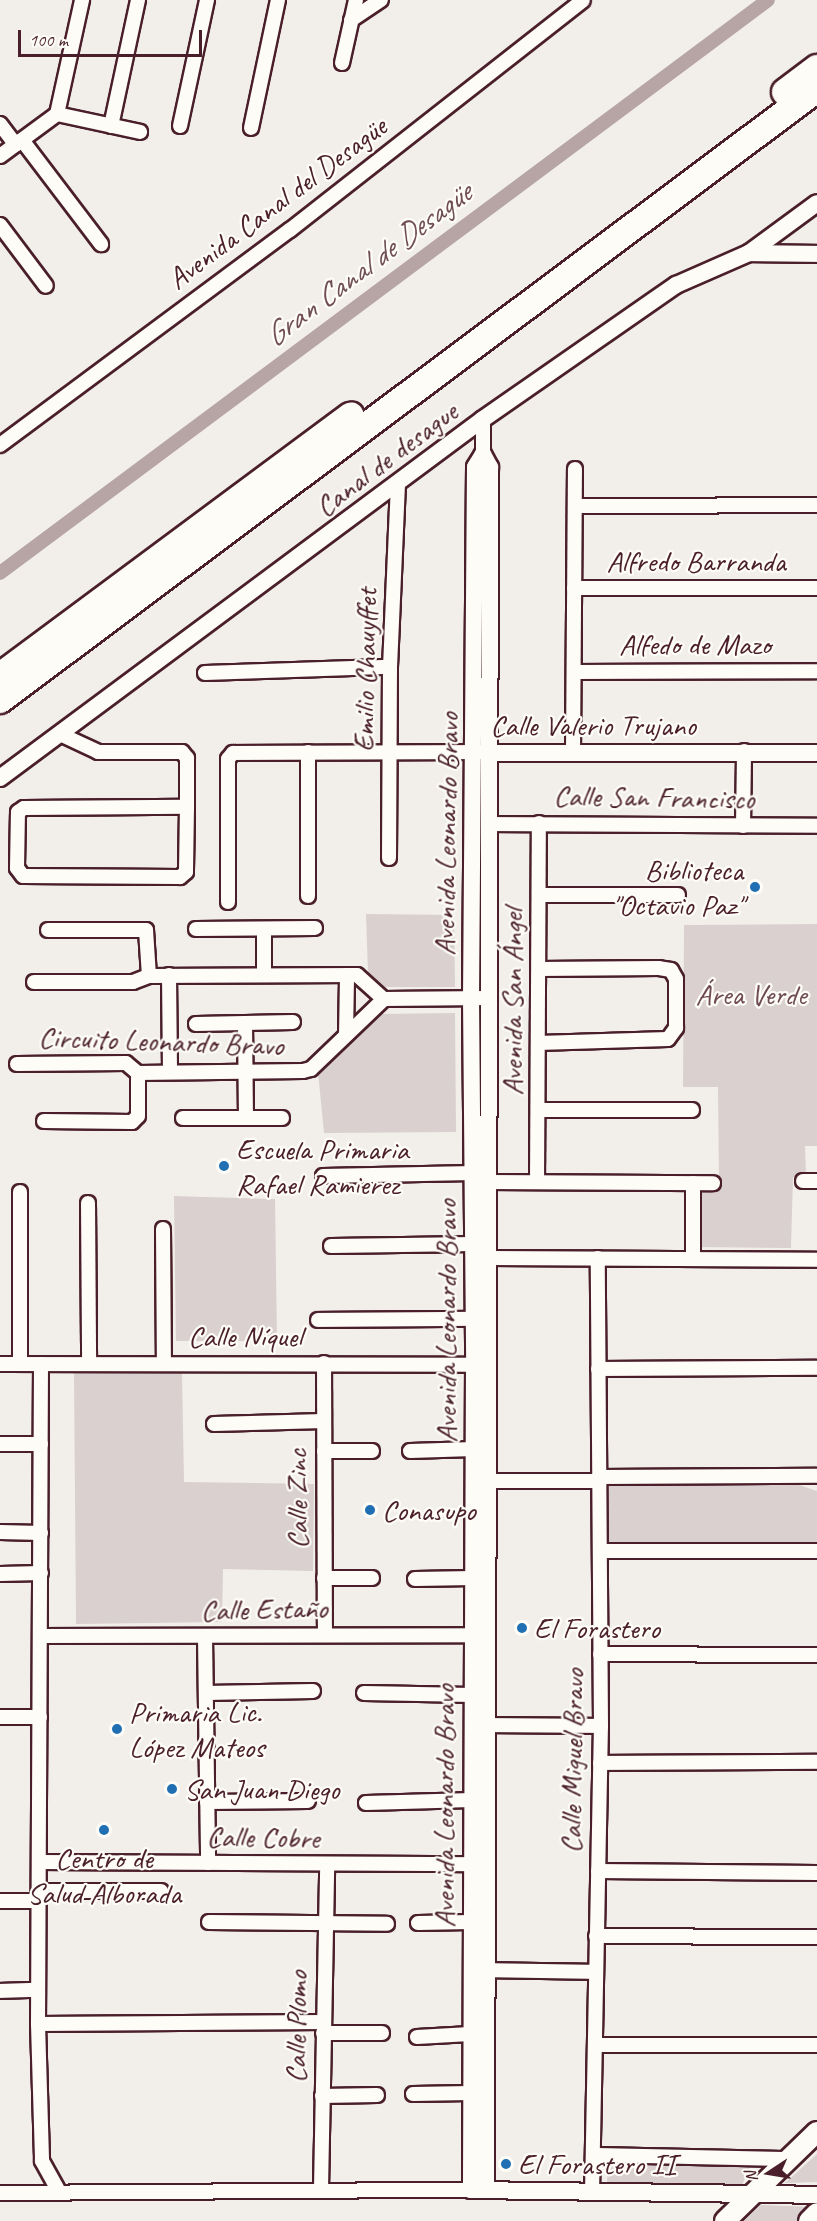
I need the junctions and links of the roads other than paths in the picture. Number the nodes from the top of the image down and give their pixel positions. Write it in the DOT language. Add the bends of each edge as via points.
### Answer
graph roads {
  1 [pos="82,0"];
  2 [pos="138,0"];
  3 [pos="207,0"];
  4 [pos="278,0"];
  5 [pos="356,0"];
  6 [pos="381,0"];
  7 [pos="583,0"];
  8 [pos="351,20"];
  9 [pos="342,63"];
  10 [pos="817,68"];
  11 [pos="817,89"];
  12 [pos="57,114"];
  13 [pos="0,124"];
  14 [pos="111,126"];
  15 [pos="180,126"];
  16 [pos="251,128"];
  17 [pos="140,132"];
  18 [pos="19,142"];
  19 [pos="0,156"];
  20 [pos="817,202"];
  21 [pos="0,225"];
  22 [pos="101,244"];
  23 [pos="749,253"];
  24 [pos="817,254"];
  25 [pos="46,286"];
  26 [pos="483,419"];
  27 [pos="3,437"];
  28 [pos="483,454"];
  29 [pos="575,469"];
  30 [pos="398,484"];
  31 [pos="817,505"];
  32 [pos="574,506"];
  33 [pos="574,588"];
  34 [pos="817,588"];
  35 [pos="390,667"];
  36 [pos="817,671"];
  37 [pos="574,672"];
  38 [pos="206,673"];
  39 [pos="0,676"];
  40 [pos="0,700"];
  41 [pos="62,735"];
  42 [pos="744,751"];
  43 [pos="308,752"];
  44 [pos="390,752"];
  45 [pos="482,752"];
  46 [pos="573,752"];
  47 [pos="817,753"];
  48 [pos="0,778"];
  49 [pos="187,807"];
  50 [pos="539,823"];
  51 [pos="489,824"];
  52 [pos="743,826"];
  53 [pos="817,826"];
  54 [pos="389,858"];
  55 [pos="539,895"];
  56 [pos="678,895"];
  57 [pos="308,896"];
  58 [pos="228,902"];
  59 [pos="315,928"];
  60 [pos="196,929"];
  61 [pos="264,929"];
  62 [pos="48,930"];
  63 [pos="539,969"];
  64 [pos="169,975"];
  65 [pos="264,975"];
  66 [pos="347,975"];
  67 [pos="149,976"];
  68 [pos="34,982"];
  69 [pos="479,998"];
  70 [pos="384,999"];
  71 [pos="293,1022"];
  72 [pos="245,1023"];
  73 [pos="196,1024"];
  74 [pos="346,1035"];
  75 [pos="538,1043"];
  76 [pos="17,1064"];
  77 [pos="170,1072"];
  78 [pos="245,1072"];
  79 [pos="138,1073"];
  80 [pos="538,1110"];
  81 [pos="692,1110"];
  82 [pos="183,1118"];
  83 [pos="246,1118"];
  84 [pos="282,1118"];
  85 [pos="44,1121"];
  86 [pos="473,1173"];
  87 [pos="323,1176"];
  88 [pos="489,1182"];
  89 [pos="537,1182"];
  90 [pos="693,1183"];
  91 [pos="712,1183"];
  92 [pos="20,1192"];
  93 [pos="88,1203"];
  94 [pos="163,1229"];
  95 [pos="473,1244"];
  96 [pos="331,1246"];
  97 [pos="489,1258"];
  98 [pos="598,1258"];
  99 [pos="693,1258"];
  100 [pos="817,1260"];
  101 [pos="474,1319"];
  102 [pos="318,1320"];
  103 [pos="164,1363"];
  104 [pos="324,1363"];
  105 [pos="0,1364"];
  106 [pos="20,1364"];
  107 [pos="41,1364"];
  108 [pos="89,1364"];
  109 [pos="482,1365"];
  110 [pos="817,1368"];
  111 [pos="598,1369"];
  112 [pos="324,1421"];
  113 [pos="214,1424"];
  114 [pos="0,1444"];
  115 [pos="41,1444"];
  116 [pos="474,1449"];
  117 [pos="324,1451"];
  118 [pos="372,1451"];
  119 [pos="410,1451"];
  120 [pos="811,1478"];
  121 [pos="600,1479"];
  122 [pos="489,1481"];
  123 [pos="0,1532"];
  124 [pos="41,1533"];
  125 [pos="600,1551"];
  126 [pos="817,1551"];
  127 [pos="41,1573"];
  128 [pos="0,1574"];
  129 [pos="324,1578"];
  130 [pos="372,1578"];
  131 [pos="472,1578"];
  132 [pos="415,1579"];
  133 [pos="325,1635"];
  134 [pos="480,1635"];
  135 [pos="41,1636"];
  136 [pos="205,1637"];
  137 [pos="600,1654"];
  138 [pos="817,1655"];
  139 [pos="313,1690"];
  140 [pos="206,1693"];
  141 [pos="364,1694"];
  142 [pos="472,1695"];
  143 [pos="0,1717"];
  144 [pos="40,1717"];
  145 [pos="487,1725"];
  146 [pos="601,1726"];
  147 [pos="817,1762"];
  148 [pos="600,1763"];
  149 [pos="472,1800"];
  150 [pos="308,1801"];
  151 [pos="207,1802"];
  152 [pos="366,1803"];
  153 [pos="39,1862"];
  154 [pos="208,1863"];
  155 [pos="478,1864"];
  156 [pos="327,1865"];
  157 [pos="598,1871"];
  158 [pos="817,1873"];
  159 [pos="161,1891"];
  160 [pos="38,1896"];
  161 [pos="0,1902"];
  162 [pos="208,1922"];
  163 [pos="470,1922"];
  164 [pos="418,1923"];
  165 [pos="326,1924"];
  166 [pos="387,1924"];
  167 [pos="596,1936"];
  168 [pos="817,1937"];
  169 [pos="485,1970"];
  170 [pos="596,1972"];
  171 [pos="38,1990"];
  172 [pos="0,1991"];
  173 [pos="38,2024"];
  174 [pos="323,2028"];
  175 [pos="382,2033"];
  176 [pos="470,2034"];
  177 [pos="417,2037"];
  178 [pos="595,2045"];
  179 [pos="817,2045"];
  180 [pos="470,2093"];
  181 [pos="413,2094"];
  182 [pos="377,2095"];
  183 [pos="322,2096"];
  184 [pos="817,2132"];
  185 [pos="593,2155"];
  186 [pos="788,2159"];
  187 [pos="321,2189"];
  188 [pos="58,2190"];
  189 [pos="478,2190"];
  190 [pos="0,2193"];
  191 [pos="592,2193"];
  192 [pos="752,2193"];
  193 [pos="817,2195"];
  194 [pos="817,2213"];
  195 [pos="725,2221"];
  196 [pos="809,2221"];
  1 -- 12 [label="street"];
  2 -- 14 [label="street"];
  3 -- 15 [label="street"];
  4 -- 16 [label="street"];
  5 -- 8 [label="street"];
  6 -- 8 [label="street"];
  7 -- 27 [label="street, Avenida Canal del Desagüe" via="290,230"];
  8 -- 9 [label="street"];
  10 -- 39 [label="highway"];
  11 -- 40 [label="highway"];
  12 -- 14 [label="street"];
  12 -- 18 [label="street"];
  13 -- 18 [label="street"];
  14 -- 17 [label="street"];
  18 -- 19 [label="street"];
  18 -- 22 [label="street"];
  20 -- 23 [label="street, Canal de desague"];
  21 -- 25 [label="street"];
  23 -- 24 [label="street"];
  23 -- 26 [label="street, Canal de desague" via="676,285"];
  26 -- 28 [label="street, Avenida Leonardo Bravo"];
  26 -- 30 [label="street, Canal de desague"];
  28 -- 45 [label="street, Avenida Leonardo Bravo" via="475,467"];
  29 -- 32 [label="street"];
  30 -- 35 [label="street, Emilio Chauyffet"];
  30 -- 41 [label="street, Canal de desague"];
  31 -- 32 [label="street"];
  32 -- 33 [label="street"];
  33 -- 34 [label="street, Alfredo Barranda"];
  33 -- 37 [label="street"];
  35 -- 38 [label="street"];
  35 -- 44 [label="street, Emilio Chauyffet"];
  36 -- 37 [label="street, Alfedo de Mazo"];
  37 -- 46 [label="street"];
  41 -- 48 [label="street, Canal de desague"];
  41 -- 49 [label="street" via="98,752 182,752 187,759"];
  42 -- 46 [label="street, Calle Valerio Trujano"];
  42 -- 47 [label="street, Calle Valerio Trujano"];
  42 -- 52 [label="street"];
  43 -- 44 [label="street, Calle Valerio Trujano"];
  43 -- 57 [label="street"];
  43 -- 58 [label="street, Calle Valerio Trujano" via="233,753 228,759"];
  44 -- 45 [label="street, Calle Valerio Trujano"];
  44 -- 54 [label="street, Emilio Chauyffet"];
  45 -- 46 [label="street, Calle Valerio Trujano"];
  45 -- 51 [label="street, Avenida Leonardo Bravo"];
  45 -- 69 [label="street, Avenida Leonardo Bravo"];
  49 -- 49 [label="street" via="24,808 18,812 17,868 23,876 180,877 186,872"];
  50 -- 51 [label="street, Calle San Francisco"];
  50 -- 52 [label="street, Calle San Francisco"];
  50 -- 55 [label="street, Avenida San Ángel"];
  51 -- 69 [label="street, Avenida Leonardo Bravo"];
  52 -- 53 [label="street, Calle San Francisco"];
  55 -- 56 [label="street"];
  55 -- 63 [label="street, Avenida San Ángel"];
  59 -- 61 [label="street"];
  60 -- 61 [label="street"];
  61 -- 65 [label="street"];
  62 -- 67 [label="street" via="146,930"];
  63 -- 75 [label="street, Avenida San Ángel"];
  63 -- 75 [label="street" via="671,970 676,979 676,1028 668,1039"];
  64 -- 65 [label="street, Circuito Leonardo Bravo"];
  64 -- 67 [label="street, Circuito Leonardo Bravo"];
  64 -- 77 [label="street"];
  65 -- 66 [label="street, Circuito Leonardo Bravo"];
  66 -- 70 [label="street, Circuito Leonardo Bravo" via="357,975"];
  66 -- 74 [label="street"];
  67 -- 68 [label="street, Circuito Leonardo Bravo" via="133,982"];
  69 -- 70 [label="street"];
  69 -- 86 [label="street, Avenida Leonardo Bravo"];
  69 -- 88 [label="street, Avenida Leonardo Bravo"];
  70 -- 74 [label="street, Circuito Leonardo Bravo"];
  71 -- 72 [label="street"];
  72 -- 73 [label="street"];
  72 -- 78 [label="street"];
  74 -- 78 [label="street, Circuito Leonardo Bravo" via="311,1069"];
  75 -- 80 [label="street, Avenida San Ángel"];
  76 -- 79 [label="street, Circuito Leonardo Bravo" via="126,1063"];
  77 -- 78 [label="street, Circuito Leonardo Bravo"];
  77 -- 79 [label="street, Circuito Leonardo Bravo"];
  78 -- 83 [label="street"];
  79 -- 85 [label="street" via="138,1116 132,1122"];
  80 -- 81 [label="street"];
  80 -- 89 [label="street, Avenida San Ángel"];
  82 -- 83 [label="street"];
  83 -- 84 [label="street"];
  86 -- 87 [label="street"];
  86 -- 95 [label="street, Avenida Leonardo Bravo"];
  88 -- 89 [label="street"];
  88 -- 97 [label="street, Avenida Leonardo Bravo"];
  89 -- 90 [label="street"];
  90 -- 91 [label="street"];
  90 -- 99 [label="street"];
  92 -- 106 [label="street"];
  93 -- 108 [label="street"];
  94 -- 103 [label="street"];
  95 -- 96 [label="street"];
  95 -- 101 [label="street, Avenida Leonardo Bravo"];
  97 -- 98 [label="street"];
  97 -- 109 [label="street, Avenida Leonardo Bravo"];
  98 -- 99 [label="street"];
  98 -- 111 [label="street, Calle Miguel Bravo"];
  99 -- 100 [label="street"];
  101 -- 102 [label="street"];
  101 -- 109 [label="street, Avenida Leonardo Bravo"];
  103 -- 104 [label="street, Calle Níquel"];
  103 -- 108 [label="street, Calle Níquel"];
  104 -- 109 [label="street, Calle Níquel"];
  104 -- 112 [label="street, Calle Zinc"];
  105 -- 106 [label="street, Calle Níquel"];
  106 -- 107 [label="street, Calle Níquel"];
  107 -- 108 [label="street, Calle Níquel"];
  107 -- 115 [label="street"];
  109 -- 116 [label="street, Avenida Leonardo Bravo"];
  109 -- 122 [label="street, Avenida Leonardo Bravo"];
  110 -- 111 [label="street"];
  111 -- 121 [label="street, Calle Miguel Bravo"];
  112 -- 113 [label="street"];
  112 -- 117 [label="street, Calle Zinc"];
  114 -- 115 [label="street"];
  115 -- 124 [label="street"];
  116 -- 119 [label="street"];
  116 -- 131 [label="street, Avenida Leonardo Bravo"];
  117 -- 118 [label="street"];
  117 -- 129 [label="street, Calle Zinc"];
  120 -- 121 [label="street"];
  121 -- 122 [label="street"];
  121 -- 125 [label="street, Calle Miguel Bravo"];
  122 -- 134 [label="street, Avenida Leonardo Bravo"];
  123 -- 124 [label="street"];
  124 -- 127 [label="street"];
  125 -- 126 [label="street"];
  125 -- 137 [label="street, Calle Miguel Bravo"];
  127 -- 128 [label="street"];
  127 -- 135 [label="street"];
  129 -- 130 [label="street"];
  129 -- 133 [label="street, Calle Zinc"];
  131 -- 132 [label="street"];
  131 -- 134 [label="street, Avenida Leonardo Bravo"];
  133 -- 134 [label="street, Calle Estaño"];
  133 -- 136 [label="street, Calle Estaño"];
  134 -- 142 [label="street, Avenida Leonardo Bravo"];
  134 -- 145 [label="street, Avenida Leonardo Bravo"];
  135 -- 136 [label="street, Calle Estaño"];
  135 -- 144 [label="street"];
  136 -- 140 [label="street"];
  137 -- 138 [label="street"];
  137 -- 146 [label="street, Calle Miguel Bravo"];
  139 -- 140 [label="street"];
  140 -- 151 [label="street"];
  141 -- 142 [label="street"];
  142 -- 149 [label="street, Avenida Leonardo Bravo"];
  143 -- 144 [label="street"];
  144 -- 153 [label="street"];
  145 -- 146 [label="street"];
  145 -- 155 [label="street, Avenida Leonardo Bravo"];
  146 -- 148 [label="street, Calle Miguel Bravo"];
  147 -- 148 [label="street"];
  148 -- 157 [label="street, Calle Miguel Bravo"];
  149 -- 152 [label="street"];
  149 -- 155 [label="street, Avenida Leonardo Bravo"];
  150 -- 151 [label="street"];
  151 -- 154 [label="street"];
  153 -- 154 [label="street, Calle Cobre"];
  153 -- 160 [label="street"];
  154 -- 156 [label="street, Calle Cobre"];
  155 -- 156 [label="street, Calle Cobre"];
  155 -- 163 [label="street, Avenida Leonardo Bravo"];
  155 -- 169 [label="street, Avenida Leonardo Bravo"];
  156 -- 165 [label="street, Calle Plomo"];
  157 -- 158 [label="street"];
  157 -- 167 [label="street, Calle Miguel Bravo"];
  159 -- 160 [label="street"];
  160 -- 161 [label="street"];
  160 -- 171 [label="street"];
  162 -- 165 [label="street"];
  163 -- 164 [label="street"];
  163 -- 176 [label="street, Avenida Leonardo Bravo"];
  165 -- 166 [label="street"];
  165 -- 174 [label="street, Calle Plomo"];
  167 -- 168 [label="street"];
  167 -- 170 [label="street, Calle Miguel Bravo"];
  169 -- 170 [label="street"];
  169 -- 189 [label="street, Avenida Leonardo Bravo"];
  170 -- 178 [label="street, Calle Miguel Bravo"];
  171 -- 172 [label="street"];
  171 -- 173 [label="street"];
  173 -- 174 [label="street"];
  173 -- 188 [label="street" via="42,2161"];
  174 -- 175 [label="street"];
  174 -- 183 [label="street, Calle Plomo"];
  176 -- 177 [label="street"];
  176 -- 180 [label="street, Avenida Leonardo Bravo"];
  178 -- 179 [label="street"];
  178 -- 185 [label="street, Calle Miguel Bravo"];
  180 -- 181 [label="street"];
  180 -- 189 [label="street, Avenida Leonardo Bravo"];
  182 -- 183 [label="street"];
  183 -- 187 [label="street, Calle Plomo"];
  184 -- 186 [label="main road"];
  185 -- 186 [label="street"];
  185 -- 191 [label="street, Calle Miguel Bravo"];
  186 -- 192 [label="main road"];
  187 -- 188 [label="street"];
  187 -- 189 [label="street"];
  188 -- 190 [label="street"];
  189 -- 191 [label="street"];
  191 -- 192 [label="street"];
  192 -- 193 [label="street"];
  192 -- 195 [label="main road"];
  194 -- 196 [label="main road"];
}
